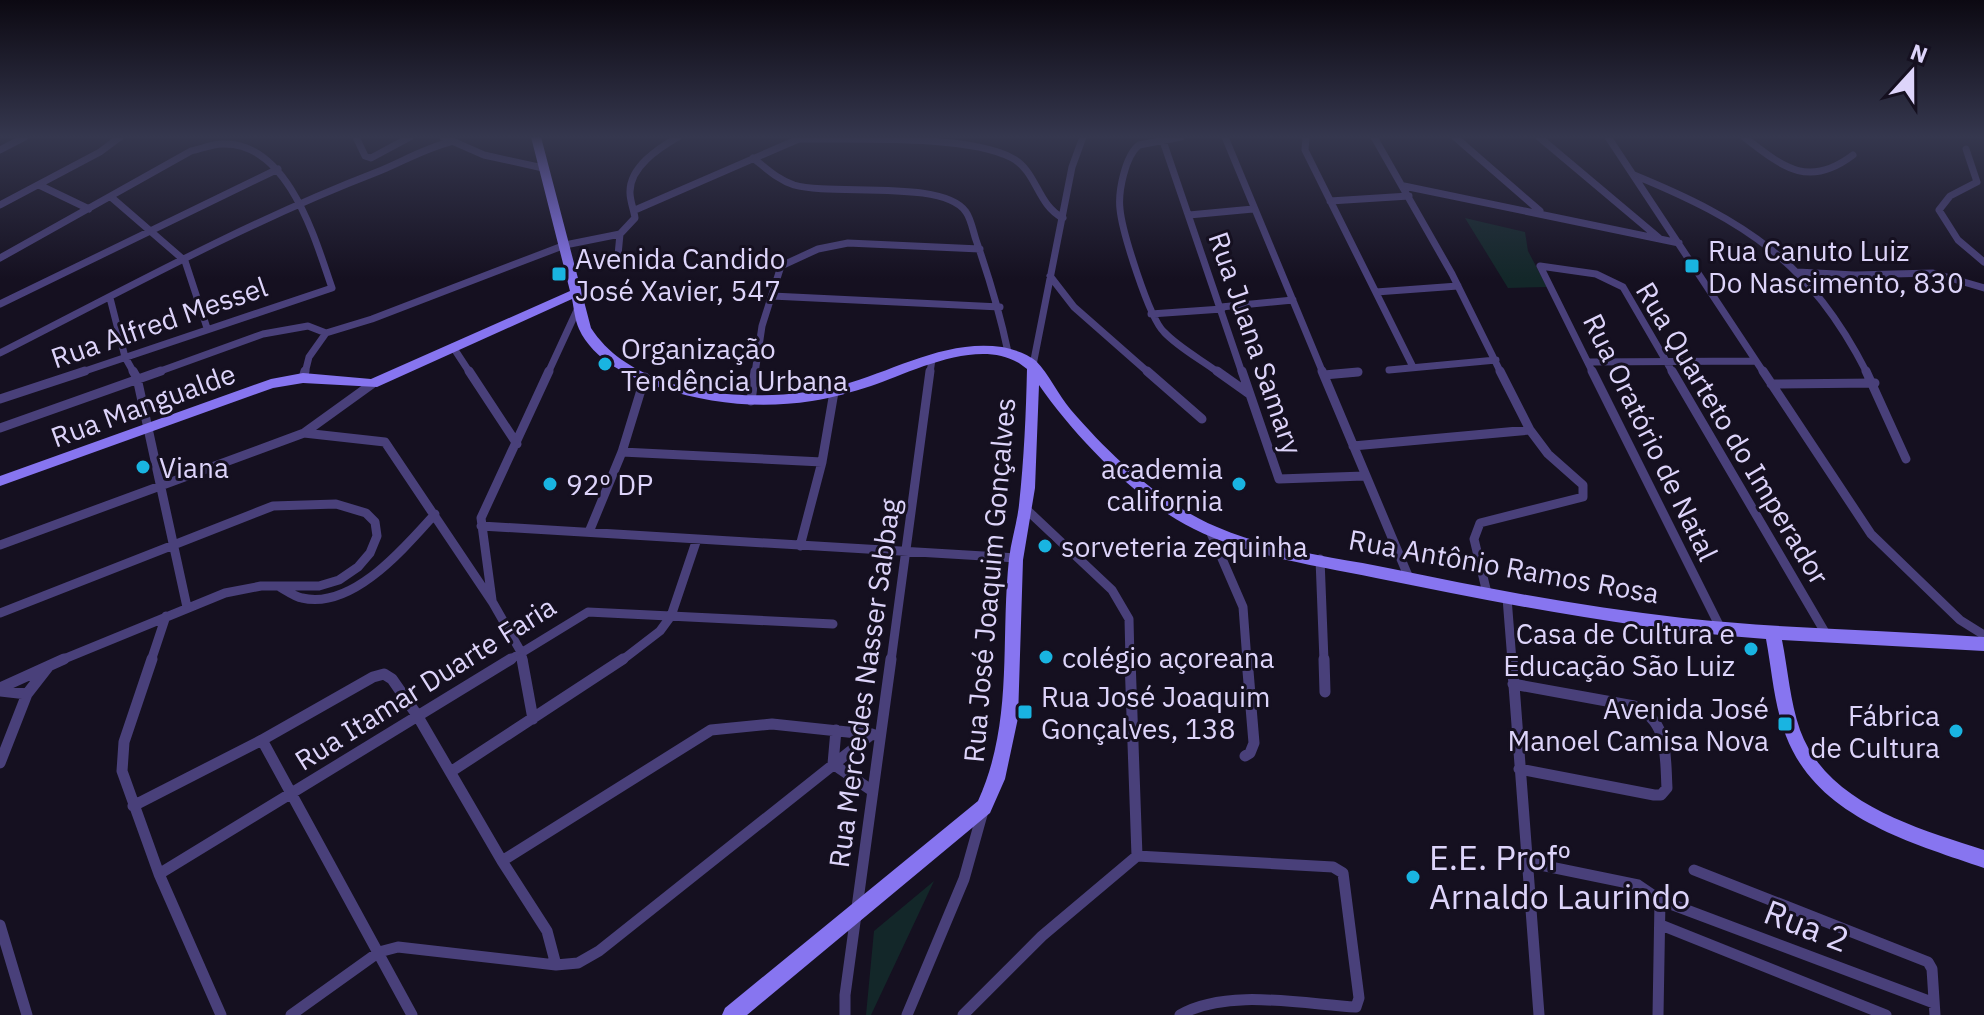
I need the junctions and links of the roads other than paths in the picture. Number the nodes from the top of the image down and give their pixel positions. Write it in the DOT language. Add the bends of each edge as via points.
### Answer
graph roads {
  1 [pos="133,184"];
  2 [pos="247,184"];
  3 [pos="287,184"];
  4 [pos="346,184"];
  5 [pos="549,184"];
  6 [pos="633,184"];
  7 [pos="693,184"];
  8 [pos="794,184"];
  9 [pos="1034,184"];
  10 [pos="1069,184"];
  11 [pos="1124,184"];
  12 [pos="1178,184"];
  13 [pos="1243,184"];
  14 [pos="1322,184"];
  15 [pos="1509,184"];
  16 [pos="1595,184"];
  17 [pos="1640,184"];
  18 [pos="1655,184"];
  19 [pos="1977,184"];
  20 [pos="39,185"];
  21 [pos="1404,186"];
  22 [pos="0,196"];
  23 [pos="1409,196"];
  24 [pos="111,197"];
  25 [pos="9,201"];
  26 [pos="1330,201"];
  27 [pos="297,203"];
  28 [pos="0,205"];
  29 [pos="89,209"];
  30 [pos="1253,209"];
  31 [pos="635,210"];
  32 [pos="1541,213"];
  33 [pos="1189,215"];
  34 [pos="1063,218"];
  35 [pos="152,231"];
  36 [pos="620,234"];
  37 [pos="1661,240"];
  38 [pos="1679,243"];
  39 [pos="565,245"];
  40 [pos="980,249"];
  41 [pos="618,255"];
  42 [pos="0,258"];
  43 [pos="185,261"];
  44 [pos="1980,262"];
  45 [pos="1540,266"];
  46 [pos="1797,272"];
  47 [pos="1050,276"];
  48 [pos="1458,286"];
  49 [pos="1984,288"];
  50 [pos="1376,292"];
  51 [pos="575,293"];
  52 [pos="772,296"];
  53 [pos="110,298"];
  54 [pos="1293,300"];
  55 [pos="0,304"];
  56 [pos="1000,307"];
  57 [pos="578,308"];
  58 [pos="1222,308"];
  59 [pos="1151,314"];
  60 [pos="207,328"];
  61 [pos="326,333"];
  62 [pos="453,347"];
  63 [pos="1008,352"];
  64 [pos="0,353"];
  65 [pos="126,359"];
  66 [pos="932,359"];
  67 [pos="1496,360"];
  68 [pos="1666,360"];
  69 [pos="1755,361"];
  70 [pos="1590,362"];
  71 [pos="1033,365"];
  72 [pos="1413,367"];
  73 [pos="1389,370"];
  74 [pos="1358,372"];
  75 [pos="134,375"];
  76 [pos="1324,375"];
  77 [pos="645,377"];
  78 [pos="303,378"];
  79 [pos="1875,383"];
  80 [pos="372,384"];
  81 [pos="1771,384"];
  82 [pos="834,392"];
  83 [pos="1248,393"];
  84 [pos="0,399"];
  85 [pos="751,401"];
  86 [pos="1202,419"];
  87 [pos="0,428"];
  88 [pos="147,429"];
  89 [pos="1530,430"];
  90 [pos="304,433"];
  91 [pos="517,444"];
  92 [pos="1353,446"];
  93 [pos="622,452"];
  94 [pos="1906,459"];
  95 [pos="822,462"];
  96 [pos="1364,476"];
  97 [pos="0,481"];
  98 [pos="160,485"];
  99 [pos="1026,509"];
  100 [pos="435,514"];
  101 [pos="481,526"];
  102 [pos="1210,531"];
  103 [pos="589,532"];
  104 [pos="697,539"];
  105 [pos="0,545"];
  106 [pos="172,546"];
  107 [pos="800,546"];
  108 [pos="907,553"];
  109 [pos="1017,558"];
  110 [pos="1320,559"];
  111 [pos="1409,578"];
  112 [pos="280,587"];
  113 [pos="1487,593"];
  114 [pos="1507,598"];
  115 [pos="493,603"];
  116 [pos="187,607"];
  117 [pos="0,613"];
  118 [pos="166,616"];
  119 [pos="671,616"];
  120 [pos="1960,620"];
  121 [pos="833,624"];
  122 [pos="1984,627"];
  123 [pos="1721,629"];
  124 [pos="1773,633"];
  125 [pos="1826,634"];
  126 [pos="1984,635"];
  127 [pos="1954,642"];
  128 [pos="1984,644"];
  129 [pos="521,652"];
  130 [pos="50,665"];
  131 [pos="1513,684"];
  132 [pos="0,690"];
  133 [pos="1325,692"];
  134 [pos="27,694"];
  135 [pos="417,715"];
  136 [pos="533,719"];
  137 [pos="836,730"];
  138 [pos="876,735"];
  139 [pos="262,740"];
  140 [pos="1245,756"];
  141 [pos="0,763"];
  142 [pos="833,764"];
  143 [pos="1519,769"];
  144 [pos="452,771"];
  145 [pos="871,790"];
  146 [pos="294,793"];
  147 [pos="133,806"];
  148 [pos="984,807"];
  149 [pos="1137,856"];
  150 [pos="1984,859"];
  151 [pos="502,861"];
  152 [pos="1526,862"];
  153 [pos="1694,870"];
  154 [pos="159,874"];
  155 [pos="1660,900"];
  156 [pos="856,912"];
  157 [pos="0,925"];
  158 [pos="1661,925"];
  159 [pos="379,952"];
  160 [pos="556,965"];
  161 [pos="1935,1009"];
  162 [pos="27,1015"];
  163 [pos="221,1015"];
  164 [pos="291,1015"];
  165 [pos="412,1015"];
  166 [pos="732,1015"];
  167 [pos="845,1015"];
  168 [pos="907,1015"];
  169 [pos="963,1015"];
  170 [pos="1180,1015"];
  171 [pos="1539,1015"];
  172 [pos="1658,1015"];
  173 [pos="1886,1015"];
  1 -- 24 [label="street"];
  2 -- 35 [label="street"];
  3 -- 27 [label="street"];
  4 -- 27 [label="street"];
  5 -- 39 [label="main road"];
  6 -- 31 [label="street"];
  7 -- 31 [label="street"];
  8 -- 40 [label="street" via="951,199 965,210"];
  9 -- 34 [label="street" via="1048,209"];
  10 -- 34 [label="street, Rua José Joaquim Gonçalves"];
  11 -- 59 [label="street" via="1123,225"];
  12 -- 33 [label="street, Rua Juana Samary"];
  13 -- 30 [label="street"];
  14 -- 26 [label="street"];
  15 -- 32 [label="street"];
  16 -- 37 [label="street"];
  17 -- 38 [label="street"];
  18 -- 46 [label="street" via="1731,219"];
  19 -- 44 [label="street" via="1950,196 1939,210 1945,225"];
  20 -- 25 [label="street"];
  20 -- 29 [label="street"];
  21 -- 23 [label="street"];
  21 -- 32 [label="street"];
  22 -- 25 [label="street"];
  23 -- 26 [label="street"];
  23 -- 48 [label="street"];
  24 -- 29 [label="street"];
  24 -- 35 [label="street"];
  25 -- 28 [label="street"];
  26 -- 50 [label="street"];
  27 -- 43 [label="street"];
  27 -- 60 [label="street, Rua Alfred Messel" via="332,288"];
  29 -- 42 [label="street"];
  30 -- 33 [label="street"];
  30 -- 54 [label="street"];
  31 -- 36 [label="street" via="632,224"];
  32 -- 37 [label="street"];
  33 -- 58 [label="street, Rua Juana Samary"];
  34 -- 47 [label="street, Rua José Joaquim Gonçalves"];
  35 -- 43 [label="street"];
  35 -- 55 [label="street"];
  36 -- 39 [label="street"];
  36 -- 41 [label="street"];
  37 -- 38 [label="street"];
  38 -- 69 [label="street"];
  39 -- 51 [label="main road"];
  39 -- 61 [label="street"];
  40 -- 52 [label="street" via="832,245 781,266"];
  40 -- 56 [label="street"];
  43 -- 53 [label="street"];
  43 -- 60 [label="street"];
  45 -- 68 [label="street, Rua Quarteto do Imperador" via="1618,283"];
  45 -- 70 [label="street, Rua Oratório de Natal"];
  46 -- 49 [label="street" via="1933,273"];
  46 -- 79 [label="street" via="1849,335"];
  47 -- 71 [label="street, Rua José Joaquim Gonçalves"];
  47 -- 86 [label="street" via="1074,307"];
  48 -- 50 [label="street"];
  48 -- 67 [label="street"];
  50 -- 72 [label="street"];
  51 -- 57 [label="main road"];
  51 -- 62 [label="main road"];
  52 -- 56 [label="street"];
  52 -- 85 [label="street"];
  53 -- 64 [label="street"];
  53 -- 65 [label="street"];
  54 -- 58 [label="street"];
  54 -- 76 [label="street"];
  56 -- 63 [label="street"];
  57 -- 77 [label="main road" via="591,339"];
  57 -- 91 [label="street"];
  58 -- 59 [label="street"];
  58 -- 83 [label="street, Rua Juana Samary"];
  59 -- 83 [label="street" via="1163,332"];
  60 -- 65 [label="street, Rua Alfred Messel"];
  61 -- 75 [label="street, Rua Alfred Messel" via="308,326 283,329"];
  61 -- 78 [label="street" via="309,357"];
  62 -- 80 [label="main road"];
  62 -- 91 [label="street"];
  63 -- 66 [label="main road" via="977,350"];
  63 -- 71 [label="main road"];
  65 -- 75 [label="street"];
  65 -- 84 [label="street, Rua Alfred Messel"];
  66 -- 82 [label="main road"];
  66 -- 108 [label="street, Rua Mercedes Nasser Sabbag"];
  67 -- 72 [label="street"];
  67 -- 89 [label="street"];
  68 -- 69 [label="street"];
  68 -- 70 [label="street"];
  68 -- 125 [label="street, Rua Quarteto do Imperador"];
  69 -- 81 [label="street"];
  70 -- 123 [label="street, Rua Oratório de Natal"];
  71 -- 99 [label="main road, Rua José Joaquim Gonçalves"];
  71 -- 102 [label="main road, Rua Antônio Ramos Rosa" via="1065,412 1095,442 1144,486"];
  72 -- 73 [label="street"];
  74 -- 76 [label="street"];
  75 -- 87 [label="street, Rua Alfred Messel"];
  75 -- 88 [label="street"];
  76 -- 92 [label="street"];
  77 -- 85 [label="main road" via="694,394"];
  77 -- 93 [label="street"];
  78 -- 80 [label="main road, Rua Mangualde"];
  78 -- 88 [label="main road, Rua Mangualde" via="271,384"];
  79 -- 81 [label="street"];
  79 -- 94 [label="street"];
  80 -- 90 [label="street"];
  81 -- 120 [label="street" via="1871,534"];
  82 -- 85 [label="main road"];
  82 -- 95 [label="street"];
  83 -- 96 [label="street, Rua Juana Samary" via="1279,479"];
  88 -- 97 [label="main road, Rua Mangualde"];
  88 -- 98 [label="street"];
  89 -- 92 [label="street"];
  89 -- 113 [label="street" via="1548,454 1578,478 1583,497 1480,523 1474,539"];
  90 -- 98 [label="street"];
  90 -- 100 [label="street" via="385,442"];
  91 -- 101 [label="street"];
  92 -- 96 [label="street"];
  93 -- 95 [label="street"];
  93 -- 103 [label="street"];
  95 -- 107 [label="street"];
  96 -- 111 [label="street"];
  98 -- 105 [label="street"];
  98 -- 106 [label="street"];
  99 -- 109 [label="main road, Rua José Joaquim Gonçalves"];
  99 -- 149 [label="street" via="1112,590 1129,619"];
  100 -- 112 [label="street" via="394,559 350,590 302,601"];
  100 -- 115 [label="street"];
  101 -- 103 [label="street"];
  101 -- 115 [label="street"];
  102 -- 110 [label="main road, Rua Antônio Ramos Rosa"];
  102 -- 140 [label="street" via="1243,607 1254,743"];
  103 -- 104 [label="street"];
  104 -- 107 [label="street"];
  104 -- 119 [label="street"];
  106 -- 112 [label="street" via="260,510 298,502 348,505 373,520 378,531 375,544 354,571 325,587"];
  106 -- 116 [label="street"];
  106 -- 117 [label="street"];
  107 -- 108 [label="street"];
  108 -- 109 [label="street"];
  108 -- 138 [label="street, Rua Mercedes Nasser Sabbag"];
  109 -- 148 [label="main road, Rua José Joaquim Gonçalves" via="1006,744"];
  110 -- 111 [label="main road, Rua Antônio Ramos Rosa"];
  110 -- 133 [label="street"];
  111 -- 113 [label="main road, Rua Antônio Ramos Rosa"];
  112 -- 116 [label="street" via="244,588"];
  113 -- 114 [label="main road, Rua Antônio Ramos Rosa"];
  114 -- 123 [label="main road, Rua Antônio Ramos Rosa"];
  114 -- 131 [label="street"];
  115 -- 129 [label="street"];
  116 -- 118 [label="street"];
  118 -- 130 [label="street"];
  118 -- 147 [label="street" via="122,757"];
  119 -- 121 [label="street, Rua Itamar Duarte Faria"];
  119 -- 129 [label="street, Rua Itamar Duarte Faria" via="588,612"];
  119 -- 136 [label="street" via="618,663"];
  120 -- 122 [label="street"];
  120 -- 126 [label="street"];
  120 -- 127 [label="street"];
  123 -- 124 [label="main road, Rua Antônio Ramos Rosa"];
  124 -- 125 [label="main road, Rua Antônio Ramos Rosa"];
  124 -- 150 [label="main road" via="1793,734 1824,781 1895,826"];
  125 -- 127 [label="main road, Rua Antônio Ramos Rosa"];
  127 -- 128 [label="main road, Rua Antônio Ramos Rosa"];
  129 -- 135 [label="street, Rua Itamar Duarte Faria"];
  129 -- 136 [label="street"];
  130 -- 132 [label="street"];
  130 -- 134 [label="street"];
  131 -- 143 [label="street"];
  131 -- 143 [label="street" via="1652,713 1661,726 1667,788 1654,795"];
  132 -- 134 [label="street"];
  134 -- 141 [label="street"];
  135 -- 139 [label="street" via="392,679 379,675"];
  135 -- 144 [label="street"];
  135 -- 146 [label="street, Rua Itamar Duarte Faria"];
  136 -- 144 [label="street"];
  137 -- 138 [label="street"];
  137 -- 142 [label="street"];
  137 -- 151 [label="street" via="757,723 711,730"];
  138 -- 142 [label="street"];
  138 -- 145 [label="street, Rua Mercedes Nasser Sabbag"];
  139 -- 146 [label="street"];
  139 -- 147 [label="street"];
  142 -- 145 [label="street"];
  142 -- 160 [label="street" via="599,951 578,963"];
  143 -- 152 [label="street"];
  144 -- 151 [label="street"];
  145 -- 156 [label="street, Rua Mercedes Nasser Sabbag"];
  146 -- 154 [label="street, Rua Itamar Duarte Faria"];
  146 -- 159 [label="street"];
  147 -- 154 [label="street"];
  148 -- 156 [label="main road"];
  148 -- 168 [label="street, Rua José Joaquim Gonçalves" via="964,879"];
  149 -- 169 [label="street" via="1042,936"];
  149 -- 170 [label="street" via="1333,867 1343,873 1356,1007 1231,1000 1199,1004"];
  151 -- 160 [label="street" via="547,931"];
  152 -- 155 [label="street, Rua 2" via="1638,885"];
  152 -- 171 [label="street"];
  153 -- 161 [label="street, Rua 2" via="1924,960 1932,969"];
  154 -- 163 [label="street"];
  155 -- 158 [label="street"];
  155 -- 161 [label="street, Rua 2"];
  156 -- 166 [label="main road"];
  156 -- 167 [label="street, Rua Mercedes Nasser Sabbag"];
  157 -- 162 [label="street"];
  158 -- 172 [label="street"];
  158 -- 173 [label="street"];
  159 -- 160 [label="street" via="412,947"];
  159 -- 164 [label="street"];
  159 -- 165 [label="street"];
}
